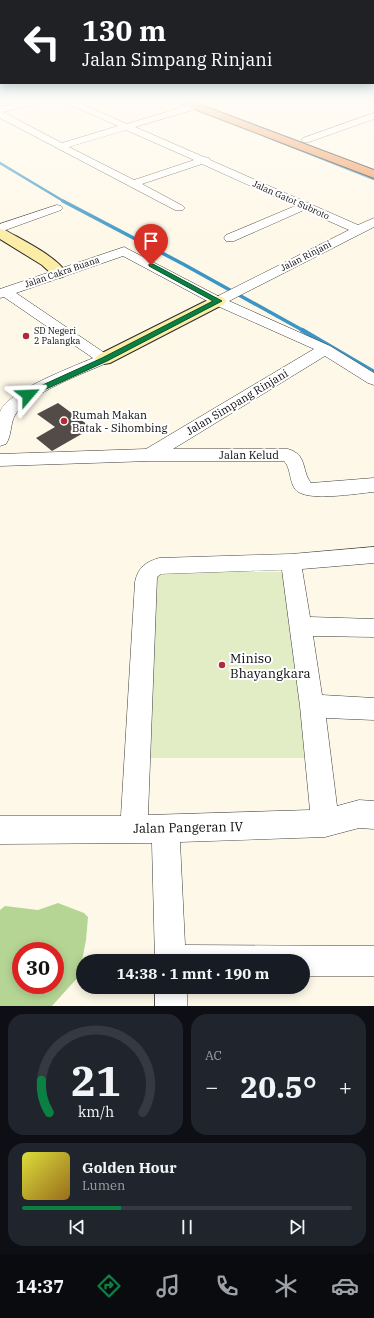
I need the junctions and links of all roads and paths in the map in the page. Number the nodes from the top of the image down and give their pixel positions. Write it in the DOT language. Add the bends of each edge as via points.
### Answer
graph roads {
  1 [pos="67,149"];
  2 [pos="180,149"];
  3 [pos="311,149"];
  4 [pos="330,149"];
  5 [pos="205,160"];
  6 [pos="374,165"];
  7 [pos="374,174"];
  8 [pos="133,184"];
  9 [pos="304,206"];
  10 [pos="57,208"];
  11 [pos="179,208"];
  12 [pos="374,222"];
  13 [pos="0,228"];
  14 [pos="359,230"];
  15 [pos="0,233"];
  16 [pos="230,238"];
  17 [pos="59,273"];
  18 [pos="3,293"];
  19 [pos="229,296"];
  20 [pos="325,349"];
  21 [pos="104,359"];
  22 [pos="374,380"];
  23 [pos="0,440"];
  24 [pos="150,455"];
  25 [pos="0,460"];
  26 [pos="374,486"];
  27 [pos="374,555"];
  28 [pos="291,562"];
  29 [pos="300,626"];
  30 [pos="374,628"];
  31 [pos="312,706"];
  32 [pos="374,709"];
  33 [pos="374,815"];
  34 [pos="325,823"];
  35 [pos="134,829"];
  36 [pos="166,829"];
  37 [pos="0,830"];
  38 [pos="170,954"];
  39 [pos="374,961"];
  40 [pos="310,964"];
  41 [pos="171,994"];
  42 [pos="171,1006"];
  1 -- 8 [label="street"];
  2 -- 5 [label="street, Jalan Gatot Subroto"];
  3 -- 7 [label="highway"];
  4 -- 6 [label="highway"];
  5 -- 8 [label="street"];
  5 -- 9 [label="street, Jalan Gatot Subroto"];
  8 -- 11 [label="street"];
  9 -- 14 [label="street, Jalan Gatot Subroto"];
  9 -- 16 [label="street"];
  10 -- 13 [label="street"];
  12 -- 14 [label="street, Jalan Rinjani"];
  14 -- 19 [label="street, Jalan Rinjani"];
  15 -- 17 [label="street" via="47,262"];
  17 -- 18 [label="street, Jalan Cakra Buana"];
  17 -- 19 [label="street, Jalan Cakra Buana" via="124,250"];
  18 -- 21 [label="street"];
  19 -- 20 [label="street"];
  19 -- 21 [label="street, Jalan Rinjani"];
  20 -- 22 [label="street"];
  20 -- 24 [label="street, Jalan Simpang Rinjani"];
  21 -- 23 [label="street, Jalan Rinjani" via="22,399 9,411"];
  24 -- 25 [label="street"];
  24 -- 26 [label="street, Jalan Kelud" via="288,455 295,461 304,488 314,490"];
  27 -- 28 [label="street"];
  28 -- 29 [label="street"];
  28 -- 35 [label="street" via="159,566 152,568 147,574"];
  29 -- 30 [label="street"];
  29 -- 31 [label="street"];
  31 -- 32 [label="street"];
  31 -- 34 [label="street"];
  33 -- 34 [label="street, Jalan Pangeran IV" via="359,814"];
  34 -- 36 [label="street, Jalan Pangeran IV"];
  35 -- 36 [label="street, Jalan Pangeran IV"];
  35 -- 37 [label="street, Jalan Pangeran IV"];
  36 -- 38 [label="street"];
  39 -- 40 [label="street"];
  41 -- 42 [label="street"];
}
